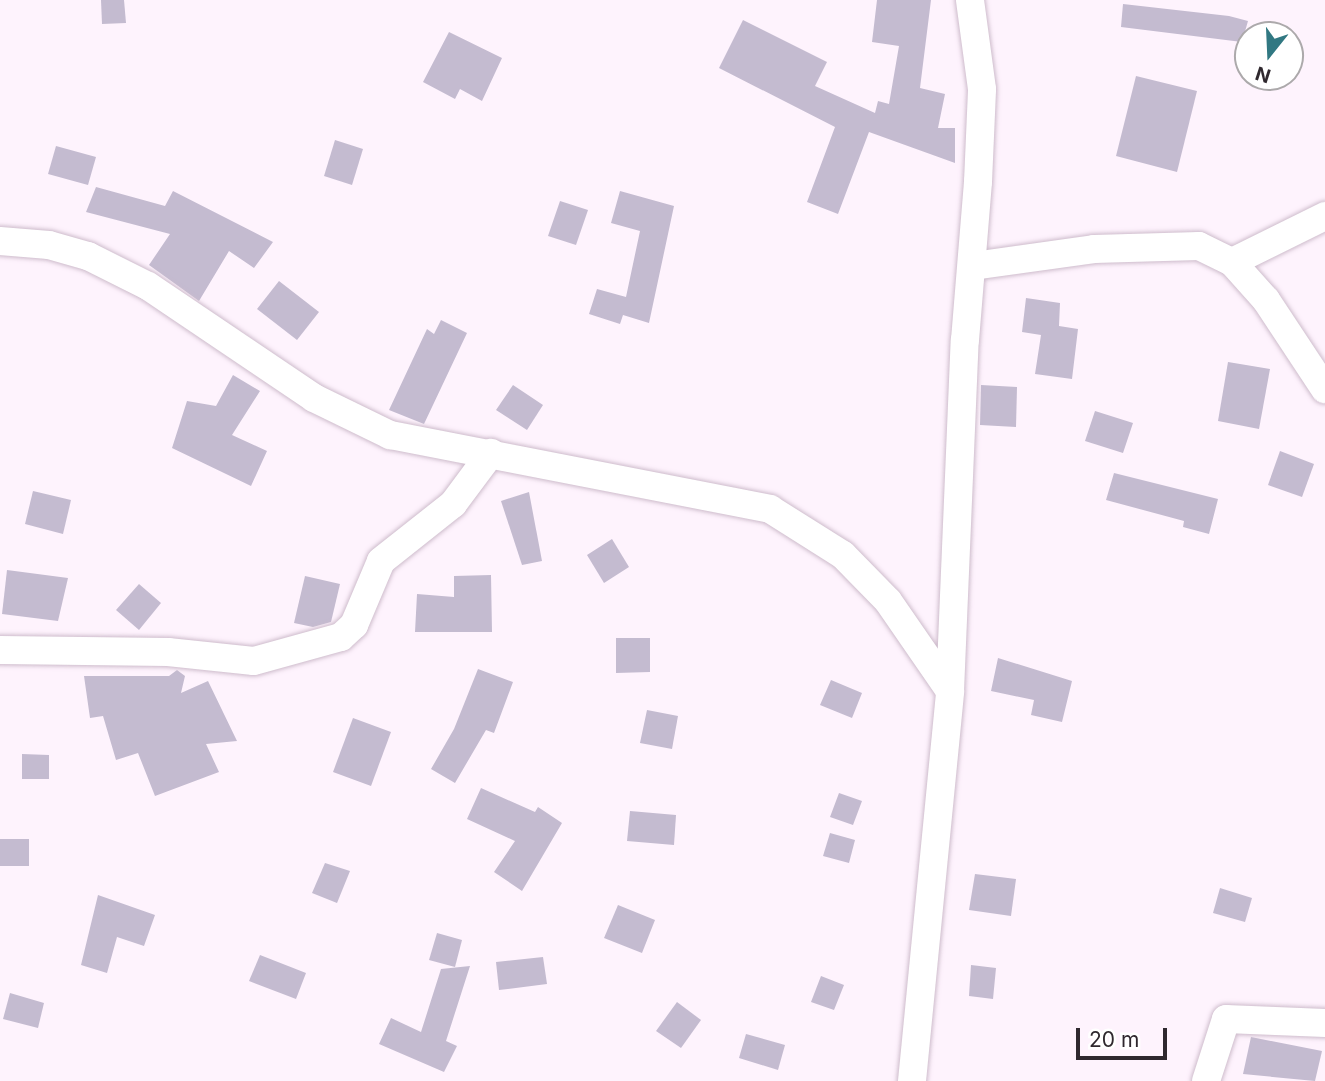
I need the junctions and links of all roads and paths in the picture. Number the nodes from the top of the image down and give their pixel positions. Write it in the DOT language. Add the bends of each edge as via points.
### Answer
graph roads {
  1 [pos="970,0"];
  2 [pos="1325,216"];
  3 [pos="0,241"];
  4 [pos="1232,262"];
  5 [pos="973,266"];
  6 [pos="1325,389"];
  7 [pos="491,453"];
  8 [pos="0,650"];
  9 [pos="950,691"];
  10 [pos="1325,1023"];
  11 [pos="912,1081"];
  12 [pos="1206,1081"];
  1 -- 5 [label="street" via="982,89"];
  2 -- 4 [label="street"];
  3 -- 7 [label="street" via="49,245 100,262 148,286 314,398 390,435"];
  4 -- 5 [label="street" via="1199,246 1094,249"];
  4 -- 6 [label="street" via="1266,300"];
  5 -- 9 [label="street"];
  7 -- 8 [label="street" via="453,504 381,561 354,625 341,637 254,661 168,652"];
  7 -- 9 [label="street" via="770,509 843,555 888,601"];
  9 -- 11 [label="street"];
  10 -- 12 [label="street" via="1226,1018"];
}
